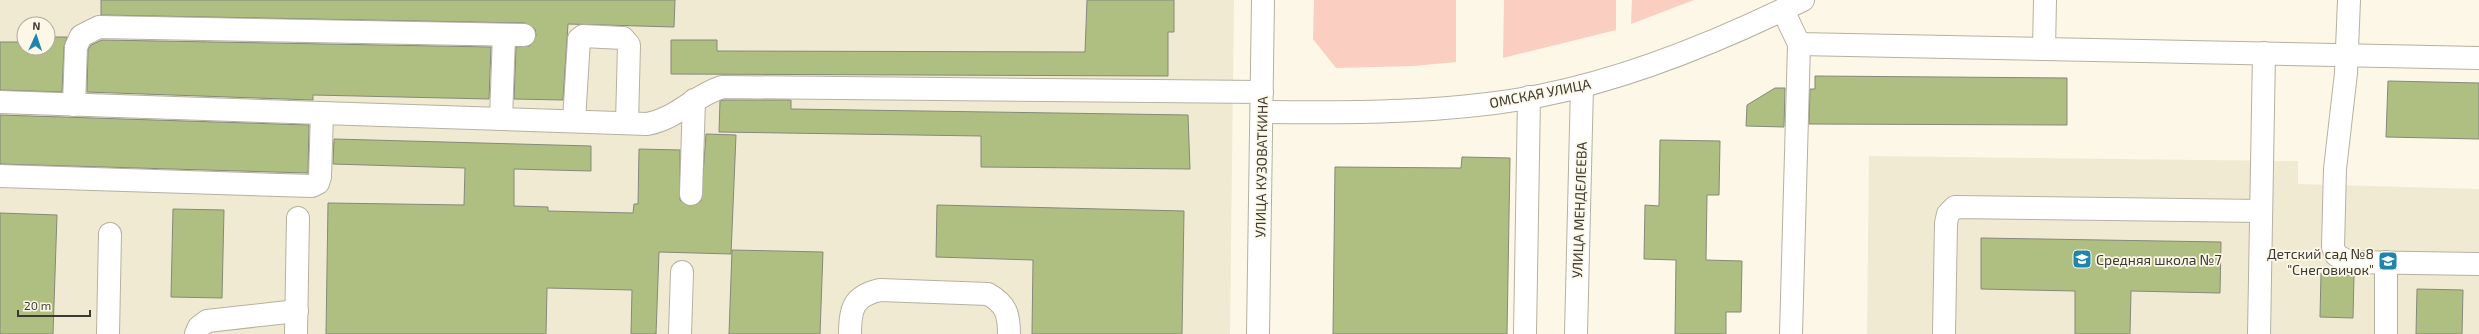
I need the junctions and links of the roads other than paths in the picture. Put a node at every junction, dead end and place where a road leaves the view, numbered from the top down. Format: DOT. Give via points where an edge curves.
graph roads {
  1 [pos="1263,0"];
  2 [pos="1803,0"];
  3 [pos="2045,0"];
  4 [pos="2349,0"];
  5 [pos="1783,10"];
  6 [pos="1799,44"];
  7 [pos="2044,49"];
  8 [pos="2264,53"];
  9 [pos="2347,55"];
  10 [pos="2479,58"];
  11 [pos="1582,86"];
  12 [pos="1529,97"];
  13 [pos="694,100"];
  14 [pos="0,102"];
  15 [pos="1262,102"];
  16 [pos="74,104"];
  17 [pos="322,113"];
  18 [pos="501,119"];
  19 [pos="574,121"];
  20 [pos="627,123"];
  21 [pos="0,176"];
  22 [pos="691,194"];
  23 [pos="2261,211"];
  24 [pos="298,218"];
  25 [pos="110,234"];
  26 [pos="2386,262"];
  27 [pos="2479,264"];
  28 [pos="682,272"];
  29 [pos="297,311"];
  30 [pos="108,334"];
  31 [pos="196,334"];
  32 [pos="296,334"];
  33 [pos="680,334"];
  34 [pos="850,334"];
  35 [pos="1009,334"];
  36 [pos="1258,334"];
  37 [pos="1525,334"];
  38 [pos="1576,334"];
  39 [pos="1791,334"];
  40 [pos="1944,334"];
  41 [pos="2259,334"];
  42 [pos="2386,334"];
  1 -- 15 [label="main road, УЛИЦА КУЗОВАТКИНА"];
  2 -- 5 [label="main road, ОМСКАЯ УЛИЦА"];
  3 -- 7 [label="main road"];
  4 -- 9 [label="main road"];
  5 -- 6 [label="main road"];
  5 -- 11 [label="main road, ОМСКАЯ УЛИЦА" via="1680,54"];
  6 -- 7 [label="main road"];
  6 -- 39 [label="main road"];
  7 -- 8 [label="main road"];
  8 -- 9 [label="main road"];
  8 -- 23 [label="main road"];
  9 -- 10 [label="main road"];
  9 -- 26 [label="main road" via="2334,169 2333,247 2336,255 2349,262"];
  11 -- 12 [label="main road, ОМСКАЯ УЛИЦА"];
  11 -- 38 [label="main road, УЛИЦА МЕНДЕЛЕЕВА"];
  12 -- 15 [label="main road, ОМСКАЯ УЛИЦА" via="1392,112"];
  12 -- 37 [label="main road"];
  13 -- 15 [label="main road, ОМСКАЯ УЛИЦА" via="704,93 722,87"];
  13 -- 20 [label="main road, ОМСКАЯ УЛИЦА" via="664,120 647,124"];
  13 -- 22 [label="main road"];
  14 -- 16 [label="main road, ОМСКАЯ УЛИЦА"];
  15 -- 36 [label="main road, УЛИЦА КУЗОВАТКИНА"];
  16 -- 17 [label="main road, ОМСКАЯ УЛИЦА"];
  16 -- 18 [label="main road" via="76,47 81,36 99,27 514,35"];
  17 -- 18 [label="main road, ОМСКАЯ УЛИЦА"];
  17 -- 21 [label="main road" via="320,177 318,183 312,186"];
  18 -- 19 [label="main road, ОМСКАЯ УЛИЦА"];
  19 -- 20 [label="main road, ОМСКАЯ УЛИЦА"];
  19 -- 20 [label="main road" via="579,39 583,36 623,38 629,45"];
  23 -- 40 [label="main road" via="1955,207 1948,214 1946,223"];
  23 -- 41 [label="main road"];
  24 -- 29 [label="main road"];
  25 -- 30 [label="main road"];
  26 -- 27 [label="main road"];
  26 -- 42 [label="main road"];
  28 -- 33 [label="main road"];
  29 -- 31 [label="main road" via="207,321"];
  29 -- 32 [label="main road"];
  34 -- 35 [label="main road" via="850,314 856,301 867,293 880,290 988,294 999,300 1006,309"];
}
